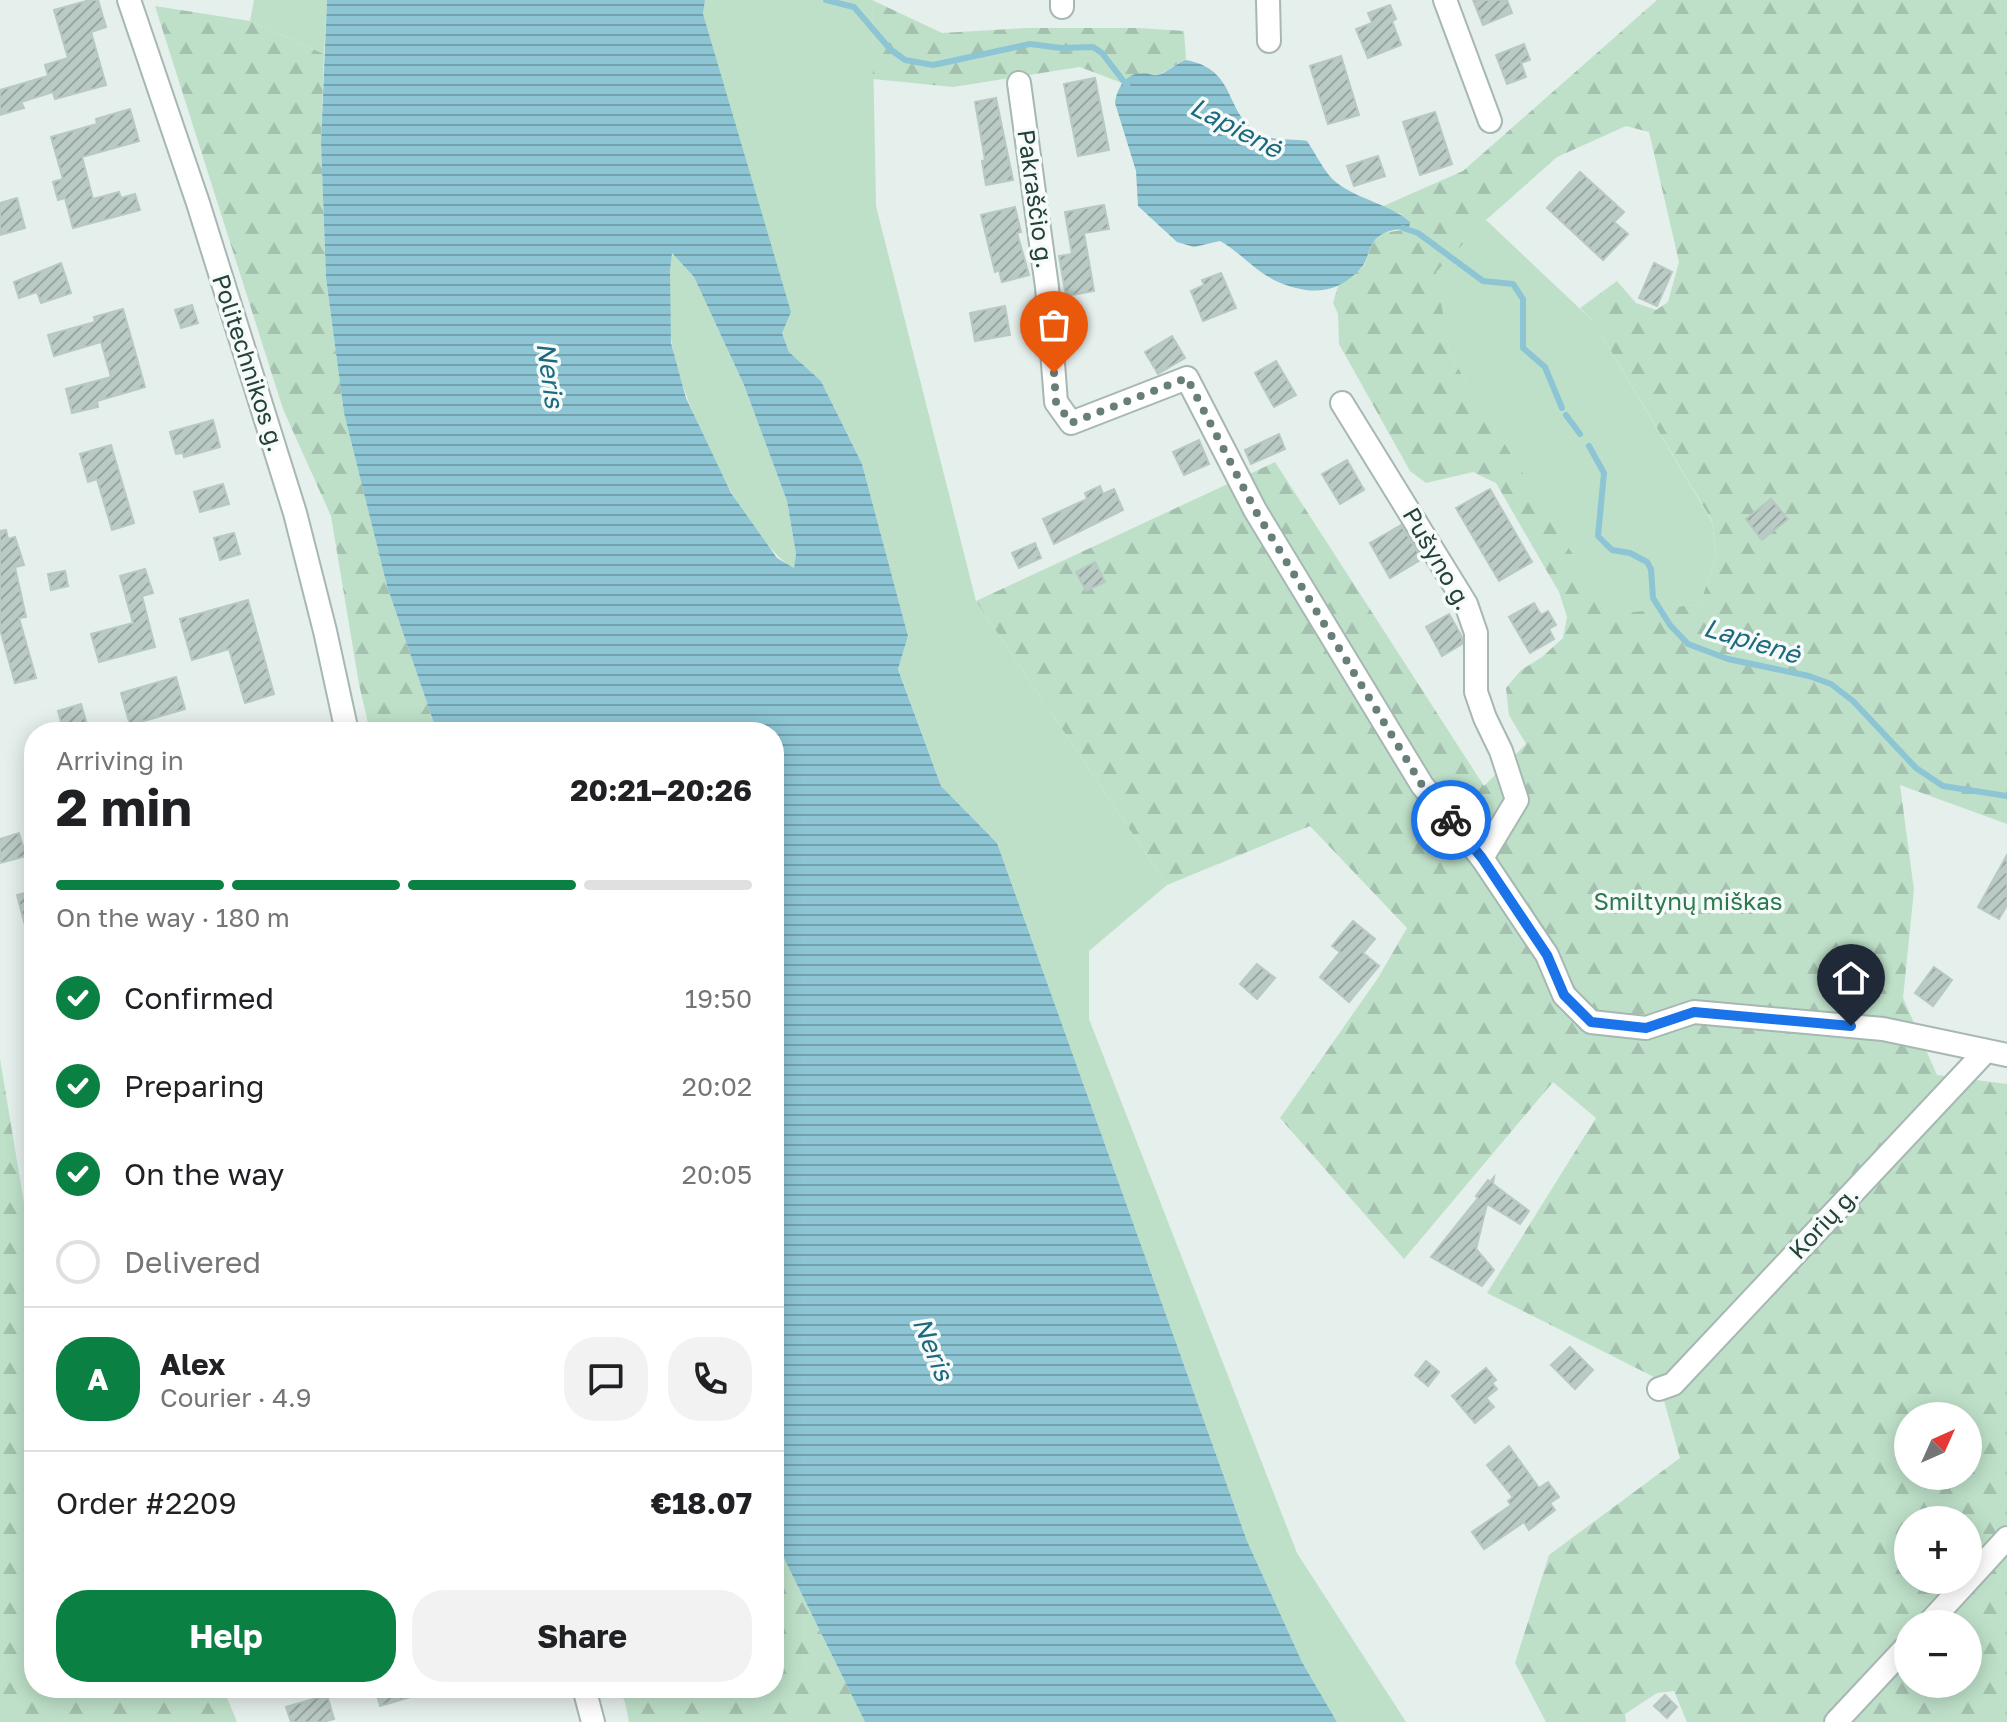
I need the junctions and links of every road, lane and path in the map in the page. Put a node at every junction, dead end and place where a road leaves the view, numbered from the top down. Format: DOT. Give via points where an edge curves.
graph roads {
  1 [pos="129,0"];
  2 [pos="1268,0"];
  3 [pos="1445,0"];
  4 [pos="1269,41"];
  5 [pos="1019,83"];
  6 [pos="1490,121"];
  7 [pos="1342,403"];
  8 [pos="345,722"];
  9 [pos="1482,858"];
  10 [pos="1996,1053"];
  11 [pos="1659,1389"];
  12 [pos="2007,1538"];
  13 [pos="1941,1610"];
  14 [pos="1894,1660"];
  15 [pos="587,1698"];
  16 [pos="593,1722"];
  17 [pos="1836,1722"];
  1 -- 8 [label="street, Politechnikos g." via="295,513"];
  2 -- 4 [label="street"];
  3 -- 6 [label="street"];
  5 -- 9 [label="street, Pakraščio g." via="1047,287 1056,402 1071,423 1187,378 1255,510 1422,785"];
  7 -- 9 [label="street, Pušyno g." via="1466,604 1476,633 1476,692 1517,800"];
  9 -- 10 [label="street" via="1547,955 1564,995 1591,1022 1646,1028 1694,1012 1883,1029"];
  10 -- 11 [label="street, Korių g." via="1673,1384"];
  12 -- 13 [label="street"];
  14 -- 17 [label="street"];
  15 -- 16 [label="street"];
}
